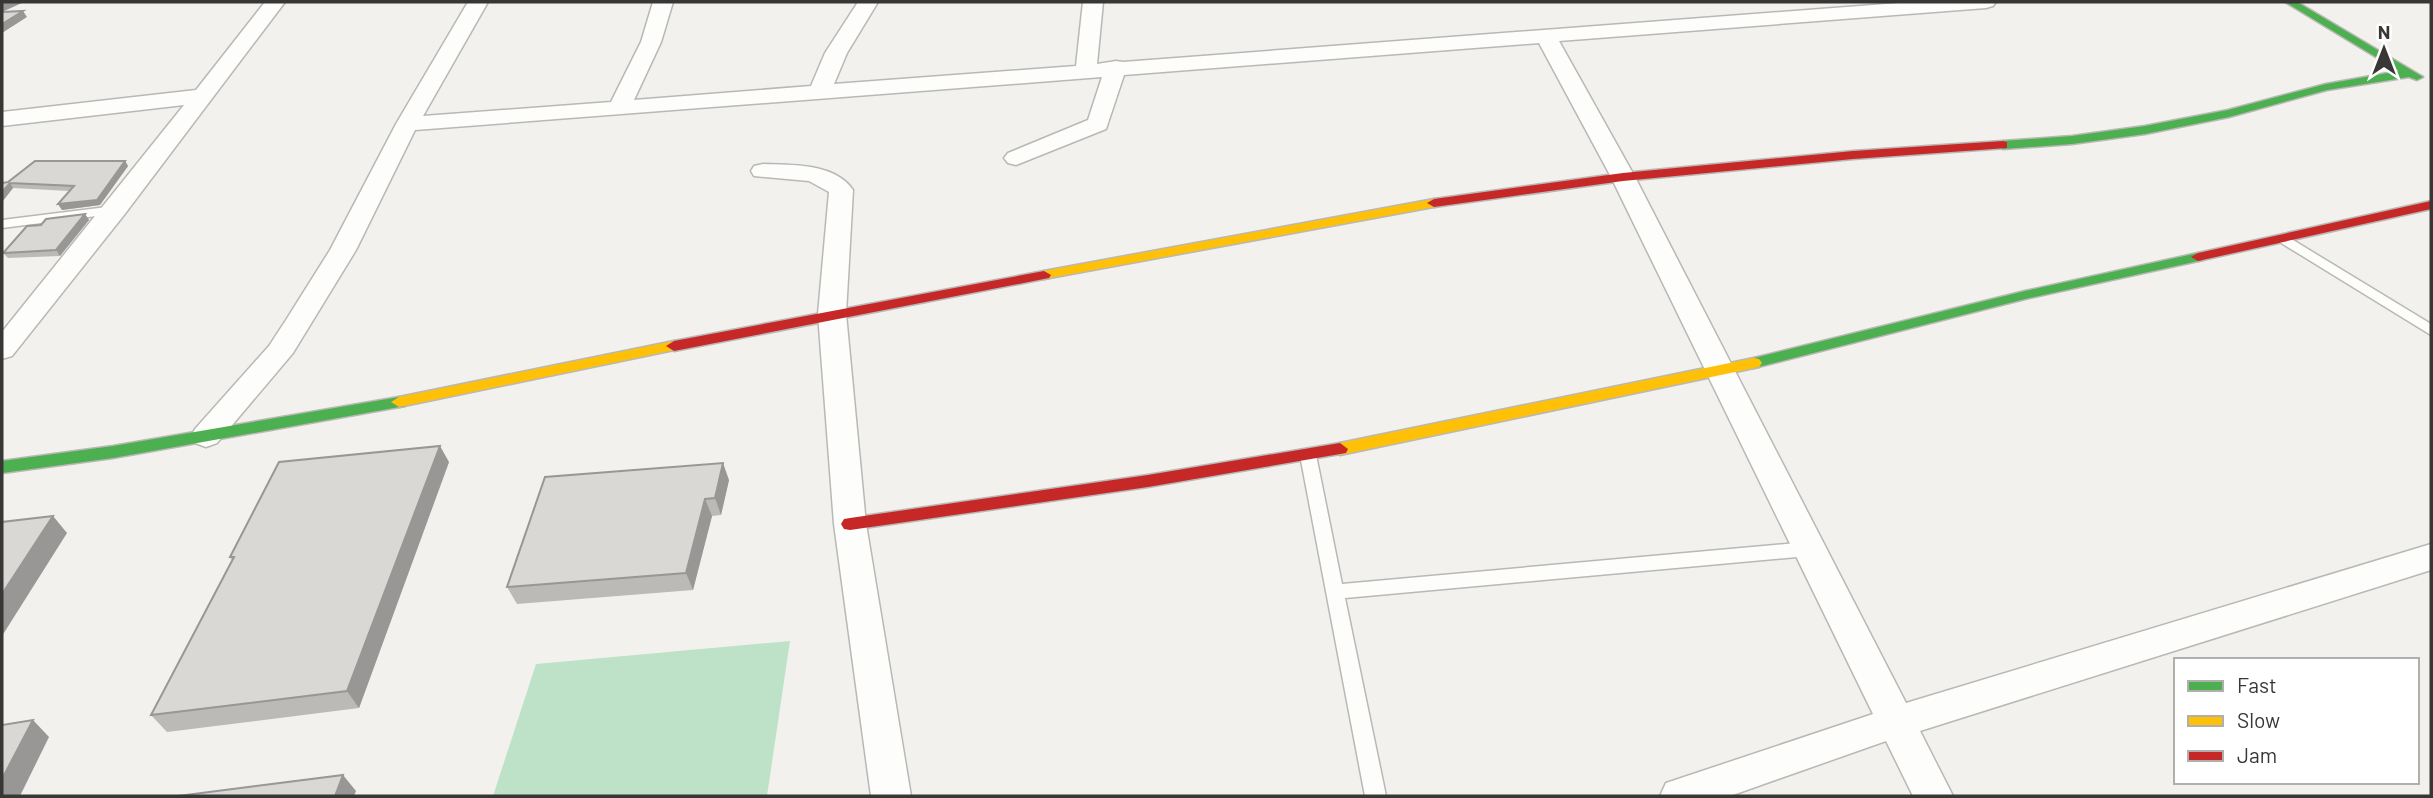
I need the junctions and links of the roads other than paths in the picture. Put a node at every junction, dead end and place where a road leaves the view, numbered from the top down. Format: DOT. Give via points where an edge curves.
graph roads {
  1 [pos="275,2"];
  2 [pos="478,2"];
  3 [pos="663,2"];
  4 [pos="869,2"];
  5 [pos="1093,2"];
  6 [pos="1732,2"];
  7 [pos="1986,2"];
  8 [pos="2290,2"];
  9 [pos="1748,20"];
  10 [pos="1546,37"];
  11 [pos="1116,67"];
  12 [pos="1086,70"];
  13 [pos="2411,73"];
  14 [pos="2431,85"];
  15 [pos="820,91"];
  16 [pos="201,96"];
  17 [pos="620,107"];
  18 [pos="2,119"];
  19 [pos="407,124"];
  20 [pos="1016,158"];
  21 [pos="763,171"];
  22 [pos="1623,177"];
  23 [pos="2431,205"];
  24 [pos="115,210"];
  25 [pos="2,224"];
  26 [pos="2283,238"];
  27 [pos="832,314"];
  28 [pos="2431,330"];
  29 [pos="4,343"];
  30 [pos="1718,372"];
  31 [pos="206,436"];
  32 [pos="1308,455"];
  33 [pos="2,467"];
  34 [pos="850,524"];
  35 [pos="1808,549"];
  36 [pos="2431,557"];
  37 [pos="1335,592"];
  38 [pos="1896,722"];
  39 [pos="891,796"];
  40 [pos="1376,796"];
  41 [pos="1680,796"];
  42 [pos="1933,796"];
  1 -- 16 [label="street"];
  2 -- 19 [label="street"];
  3 -- 17 [label="street" via="651,41"];
  4 -- 15 [label="street" via="836,53"];
  5 -- 12 [label="street"];
  6 -- 9 [label="street"];
  7 -- 9 [label="street"];
  8 -- 13 [label="street"];
  9 -- 10 [label="street"];
  10 -- 11 [label="street"];
  10 -- 22 [label="street"];
  11 -- 12 [label="street"];
  11 -- 20 [label="street" via="1098,124"];
  12 -- 15 [label="street"];
  13 -- 14 [label="street"];
  13 -- 22 [label="street" via="2337,85 2145,130 2072,140"];
  15 -- 17 [label="street"];
  16 -- 18 [label="street"];
  16 -- 24 [label="street"];
  17 -- 19 [label="street"];
  19 -- 31 [label="street" via="343,250 279,353"];
  21 -- 27 [label="street" via="819,176 841,190"];
  22 -- 27 [label="street" via="1427,204"];
  22 -- 30 [label="street"];
  23 -- 26 [label="street"];
  24 -- 25 [label="lane"];
  24 -- 29 [label="street"];
  26 -- 28 [label="lane"];
  26 -- 30 [label="street" via="2025,295"];
  27 -- 31 [label="street" via="367,409"];
  27 -- 34 [label="street"];
  30 -- 32 [label="street"];
  30 -- 35 [label="street"];
  31 -- 33 [label="street"];
  32 -- 34 [label="street"];
  32 -- 37 [label="lane"];
  34 -- 39 [label="street"];
  35 -- 37 [label="lane"];
  35 -- 38 [label="street"];
  36 -- 38 [label="street"];
  37 -- 40 [label="lane"];
  38 -- 41 [label="street"];
  38 -- 42 [label="street"];
}
